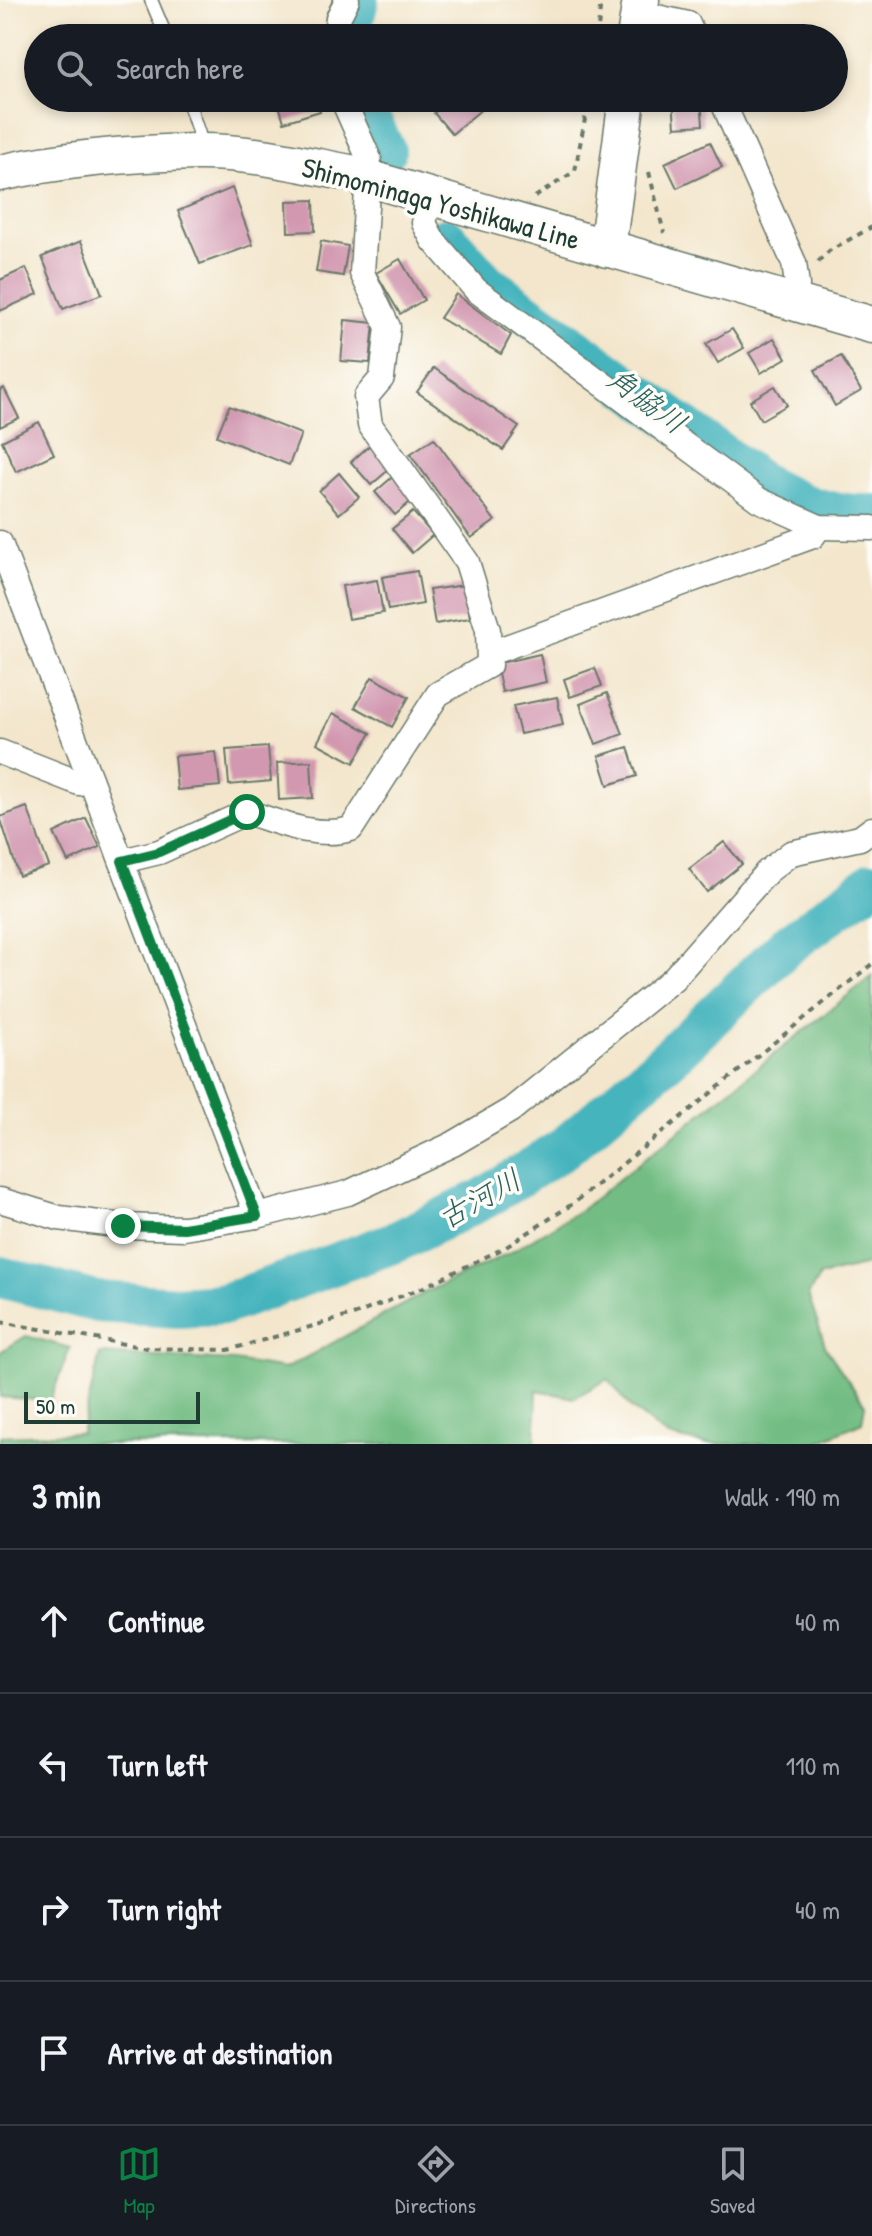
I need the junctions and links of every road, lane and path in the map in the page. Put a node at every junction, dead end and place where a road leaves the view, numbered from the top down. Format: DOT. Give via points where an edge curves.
graph roads {
  1 [pos="151,0"];
  2 [pos="347,0"];
  3 [pos="601,0"];
  4 [pos="638,17"];
  5 [pos="161,24"];
  6 [pos="337,24"];
  7 [pos="598,24"];
  8 [pos="688,24"];
  9 [pos="192,112"];
  10 [pos="349,112"];
  11 [pos="625,112"];
  12 [pos="727,112"];
  13 [pos="199,152"];
  14 [pos="651,159"];
  15 [pos="0,173"];
  16 [pos="368,179"];
  17 [pos="430,197"];
  18 [pos="872,227"];
  19 [pos="667,241"];
  20 [pos="607,249"];
  21 [pos="796,293"];
  22 [pos="872,325"];
  23 [pos="819,527"];
  24 [pos="872,528"];
  25 [pos="0,543"];
  26 [pos="490,653"];
  27 [pos="0,752"];
  28 [pos="90,779"];
  29 [pos="872,829"];
  30 [pos="122,861"];
  31 [pos="872,964"];
  32 [pos="0,1200"];
  33 [pos="257,1216"];
  34 [pos="0,1322"];
  1 -- 5 [label="lane"];
  2 -- 6 [label="street"];
  3 -- 7 [label="path"];
  4 -- 8 [label="street"];
  9 -- 13 [label="lane"];
  10 -- 16 [label="street" via="365,145"];
  11 -- 20 [label="main road"];
  12 -- 21 [label="street" via="794,263"];
  13 -- 15 [label="main road, Shimominaga Yoshikawa Line" via="45,163"];
  13 -- 16 [label="main road, Shimominaga Yoshikawa Line" via="283,160"];
  14 -- 19 [label="path" via="649,174"];
  16 -- 17 [label="main road, Shimominaga Yoshikawa Line"];
  16 -- 26 [label="street" via="362,273 388,327 382,378 366,397 370,425 467,562"];
  17 -- 20 [label="main road, Shimominaga Yoshikawa Line"];
  17 -- 23 [label="street" via="424,223 476,290 759,500"];
  18 -- 21 [label="path" via="829,251"];
  20 -- 21 [label="main road, Shimominaga Yoshikawa Line"];
  21 -- 22 [label="main road, Shimominaga Yoshikawa Line"];
  23 -- 24 [label="street"];
  23 -- 26 [label="street" via="813,536"];
  25 -- 28 [label="street"];
  26 -- 30 [label="street" via="489,665 438,694 351,829 334,834 298,829 247,812 159,852"];
  27 -- 28 [label="street" via="79,783"];
  28 -- 30 [label="street"];
  29 -- 33 [label="street" via="860,838 791,853 767,872 673,979 511,1110 348,1193"];
  30 -- 33 [label="street"];
  31 -- 34 [label="path" via="574,1203 506,1247 410,1292 356,1314 228,1350 147,1348"];
  32 -- 33 [label="street" via="59,1218 123,1226 184,1228"];
}
